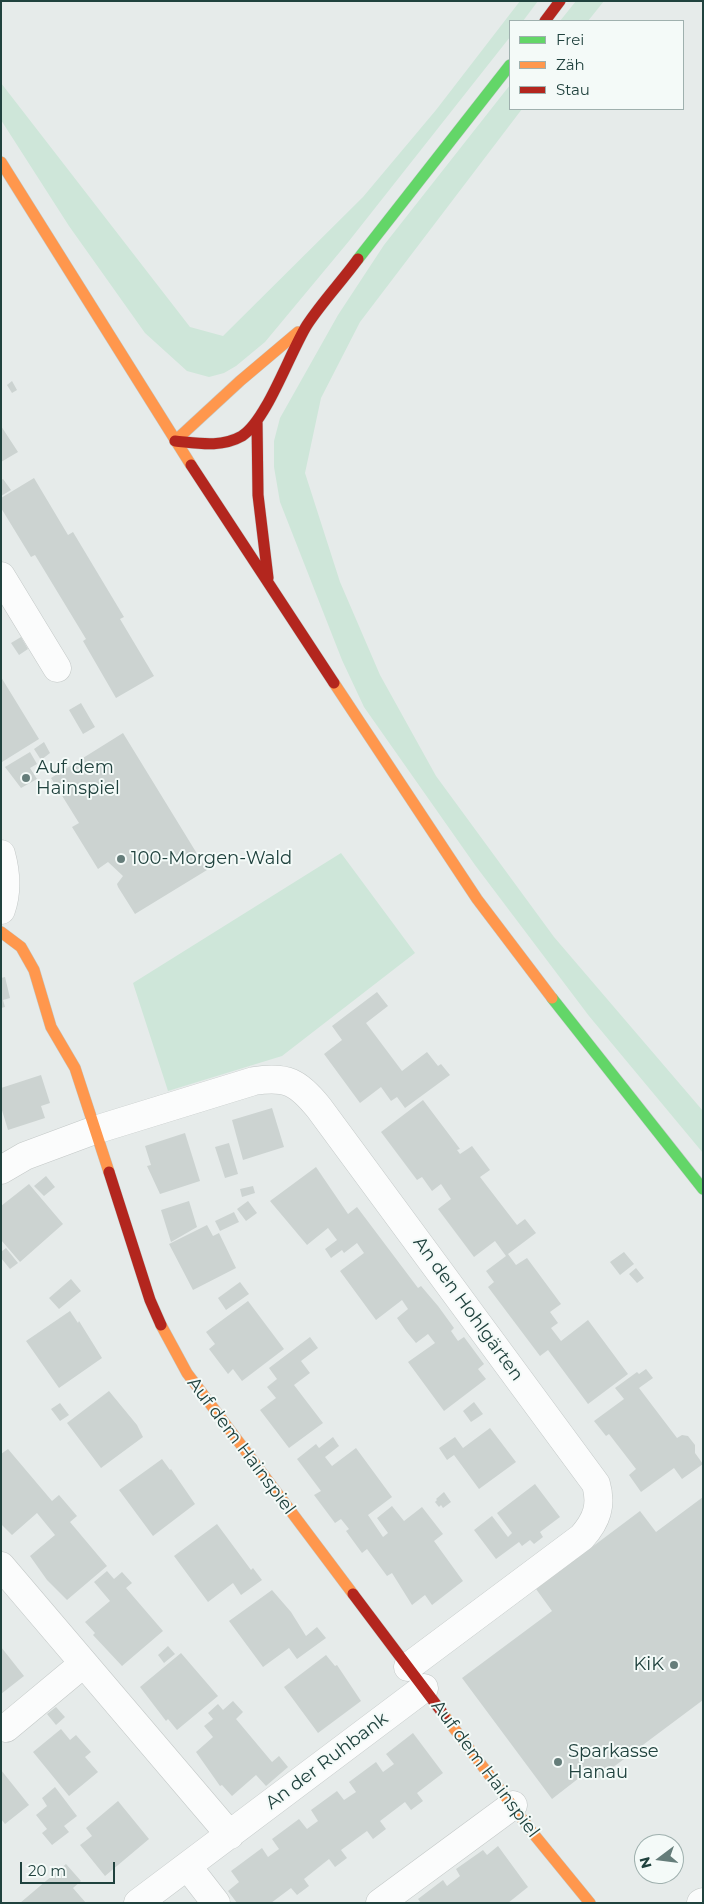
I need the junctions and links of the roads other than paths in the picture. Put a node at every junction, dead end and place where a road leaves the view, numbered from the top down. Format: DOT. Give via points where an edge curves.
graph roads {
  1 [pos="560,1"];
  2 [pos="546,20"];
  3 [pos="509,66"];
  4 [pos="1,162"];
  5 [pos="307,325"];
  6 [pos="257,420"];
  7 [pos="175,441"];
  8 [pos="1,576"];
  9 [pos="269,585"];
  10 [pos="57,668"];
  11 [pos="1,854"];
  12 [pos="1,910"];
  13 [pos="1,932"];
  14 [pos="95,1130"];
  15 [pos="1,1170"];
  16 [pos="703,1189"];
  17 [pos="1,1566"];
  18 [pos="83,1664"];
  19 [pos="416,1677"];
  20 [pos="6,1728"];
  21 [pos="513,1805"];
  22 [pos="230,1835"];
  23 [pos="188,1867"];
  24 [pos="138,1903"];
  25 [pos="216,1903"];
  26 [pos="380,1903"];
  27 [pos="590,1903"];
  1 -- 2 [label="street"];
  3 -- 5 [label="street"];
  4 -- 7 [label="street"];
  5 -- 6 [label="street"];
  5 -- 7 [label="street"];
  6 -- 7 [label="street" via="243,435 227,442"];
  6 -- 9 [label="street" via="259,504"];
  7 -- 9 [label="street"];
  8 -- 10 [label="street"];
  9 -- 16 [label="street" via="477,899"];
  11 -- 12 [label="street" via="5,878"];
  13 -- 14 [label="street, Auf dem Hainspiel" via="20,945 29,960 56,1037 82,1084"];
  14 -- 15 [label="street" via="25,1156"];
  14 -- 19 [label="street, Auf dem Hainspiel" via="150,1300 170,1345 203,1397"];
  14 -- 19 [label="street, An den Hohlgärten" via="254,1080 281,1078 305,1091 596,1484 600,1496 599,1510 592,1526 582,1537"];
  17 -- 18 [label="street"];
  18 -- 20 [label="street"];
  18 -- 22 [label="street"];
  19 -- 21 [label="street, Auf dem Hainspiel"];
  19 -- 22 [label="street, An der Ruhbank"];
  21 -- 26 [label="street"];
  21 -- 27 [label="street, Auf dem Hainspiel"];
  22 -- 23 [label="street, An der Ruhbank"];
  23 -- 24 [label="street, An der Ruhbank"];
  23 -- 25 [label="street"];
}
